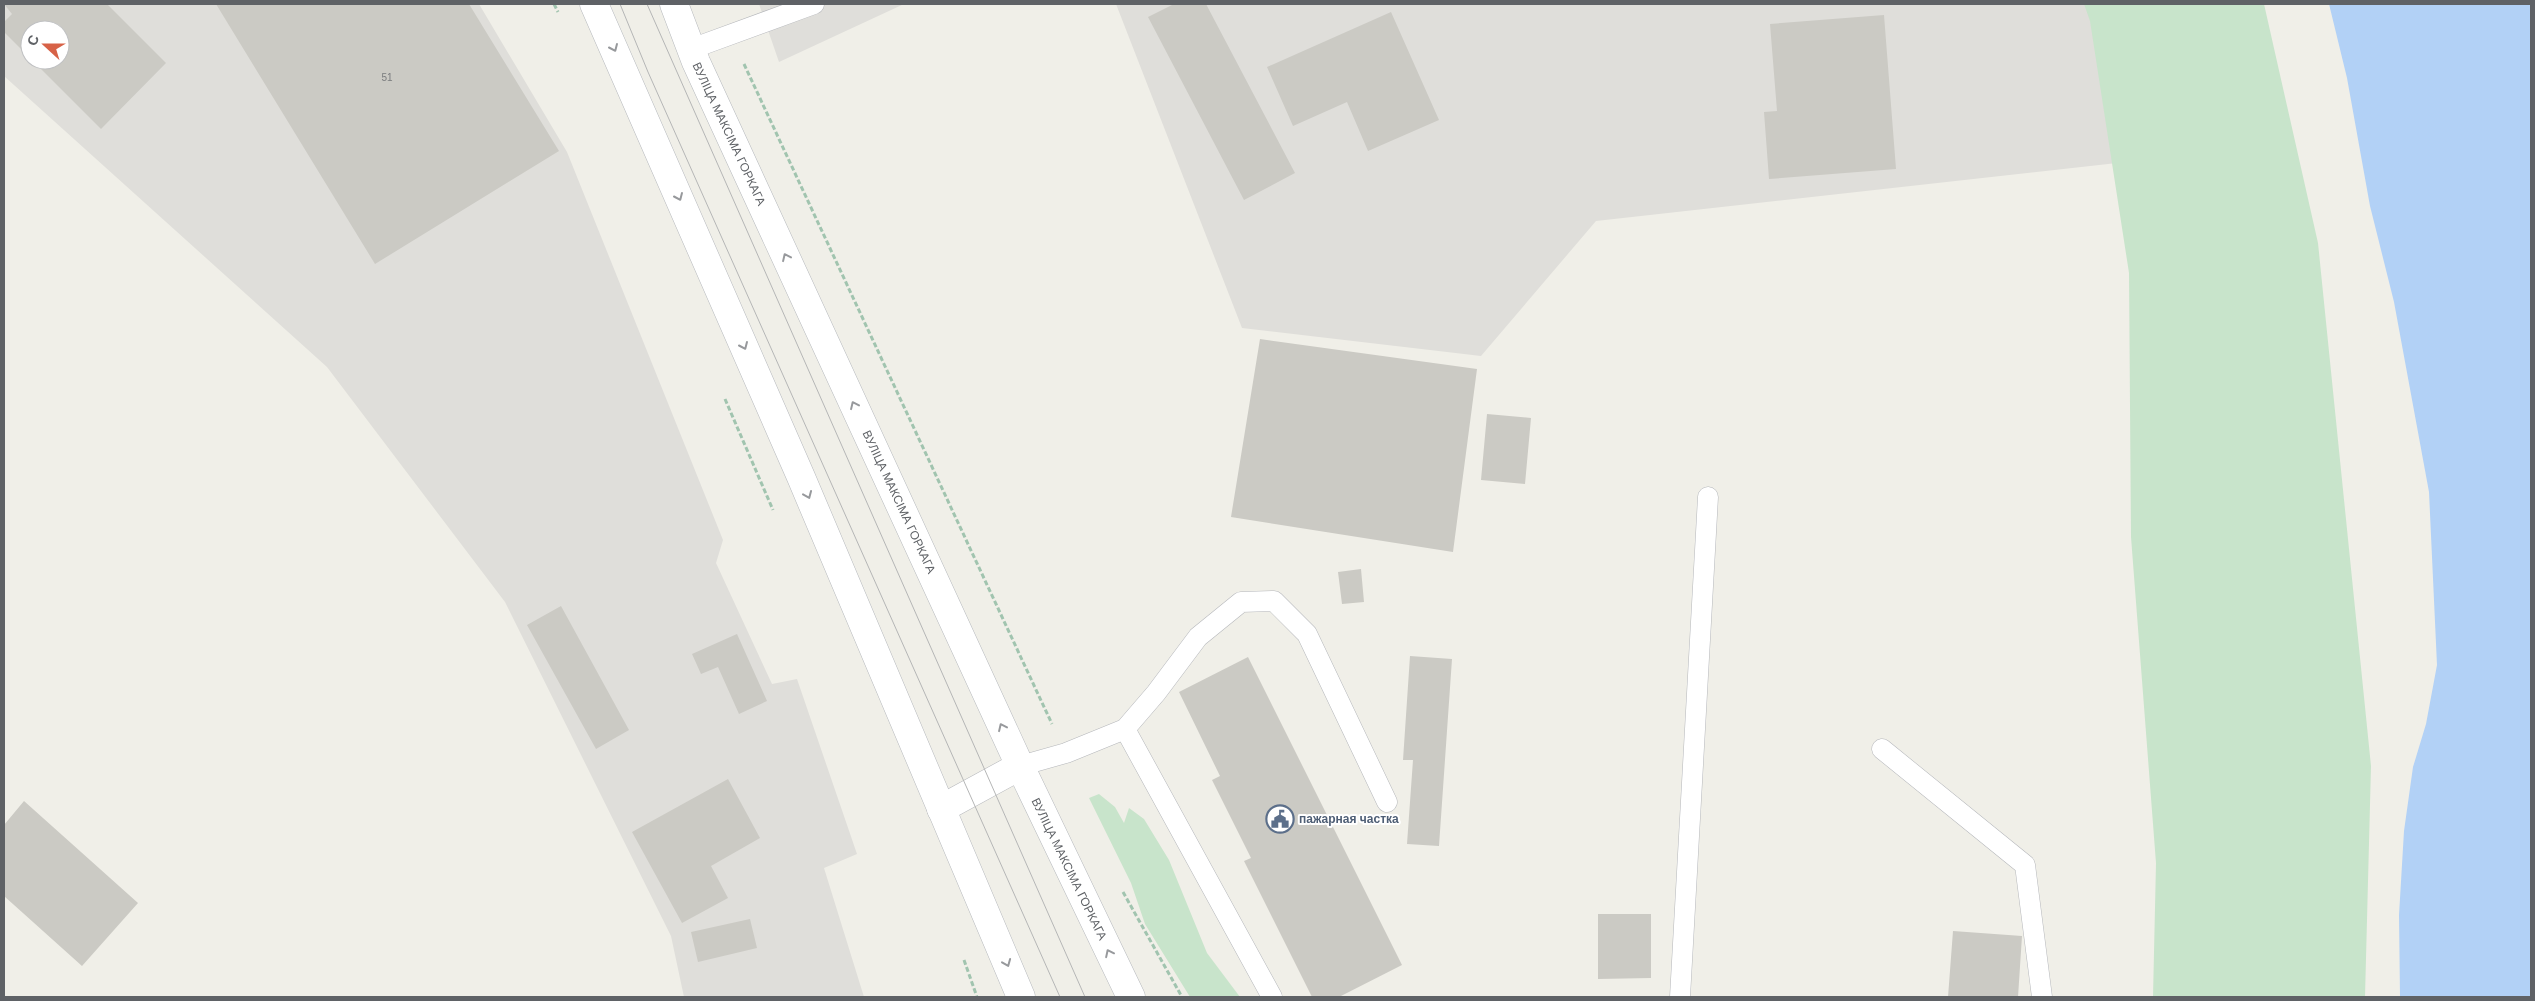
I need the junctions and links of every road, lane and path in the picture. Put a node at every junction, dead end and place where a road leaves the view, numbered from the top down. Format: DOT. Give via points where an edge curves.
graph roads {
  1 [pos="554,4"];
  2 [pos="594,4"];
  3 [pos="674,4"];
  4 [pos="814,4"];
  5 [pos="561,21"];
  6 [pos="729,35"];
  7 [pos="691,50"];
  8 [pos="725,398"];
  9 [pos="1708,497"];
  10 [pos="776,516"];
  11 [pos="1125,729"];
  12 [pos="1882,749"];
  13 [pos="1066,753"];
  14 [pos="1020,766"];
  15 [pos="1388,802"];
  16 [pos="941,809"];
  17 [pos="1120,887"];
  18 [pos="960,951"];
  19 [pos="977,997"];
  20 [pos="1022,997"];
  21 [pos="1131,997"];
  22 [pos="1182,997"];
  23 [pos="1272,997"];
  24 [pos="1680,997"];
  25 [pos="2042,997"];
  1 -- 5 [label="path"];
  2 -- 16 [label="main road, one-way" via="797,468"];
  3 -- 7 [label="main road, ВУЛІЦА МАКСІМА ГОРКАГА"];
  4 -- 6 [label="lane"];
  6 -- 7 [label="lane"];
  6 -- 13 [label="path"];
  14 -- 7 [label="main road, ВУЛІЦА МАКСІМА ГОРКАГА, one-way"];
  8 -- 10 [label="path"];
  9 -- 24 [label="lane"];
  11 -- 13 [label="lane"];
  11 -- 15 [label="lane" via="1198,637 1241,602 1274,601 1307,634"];
  11 -- 23 [label="lane"];
  12 -- 25 [label="lane" via="2025,864"];
  13 -- 14 [label="lane"];
  14 -- 16 [label="main road"];
  21 -- 14 [label="main road, ВУЛІЦА МАКСІМА ГОРКАГА, one-way"];
  16 -- 20 [label="main road, one-way"];
  17 -- 22 [label="path"];
  18 -- 19 [label="path"];
}
